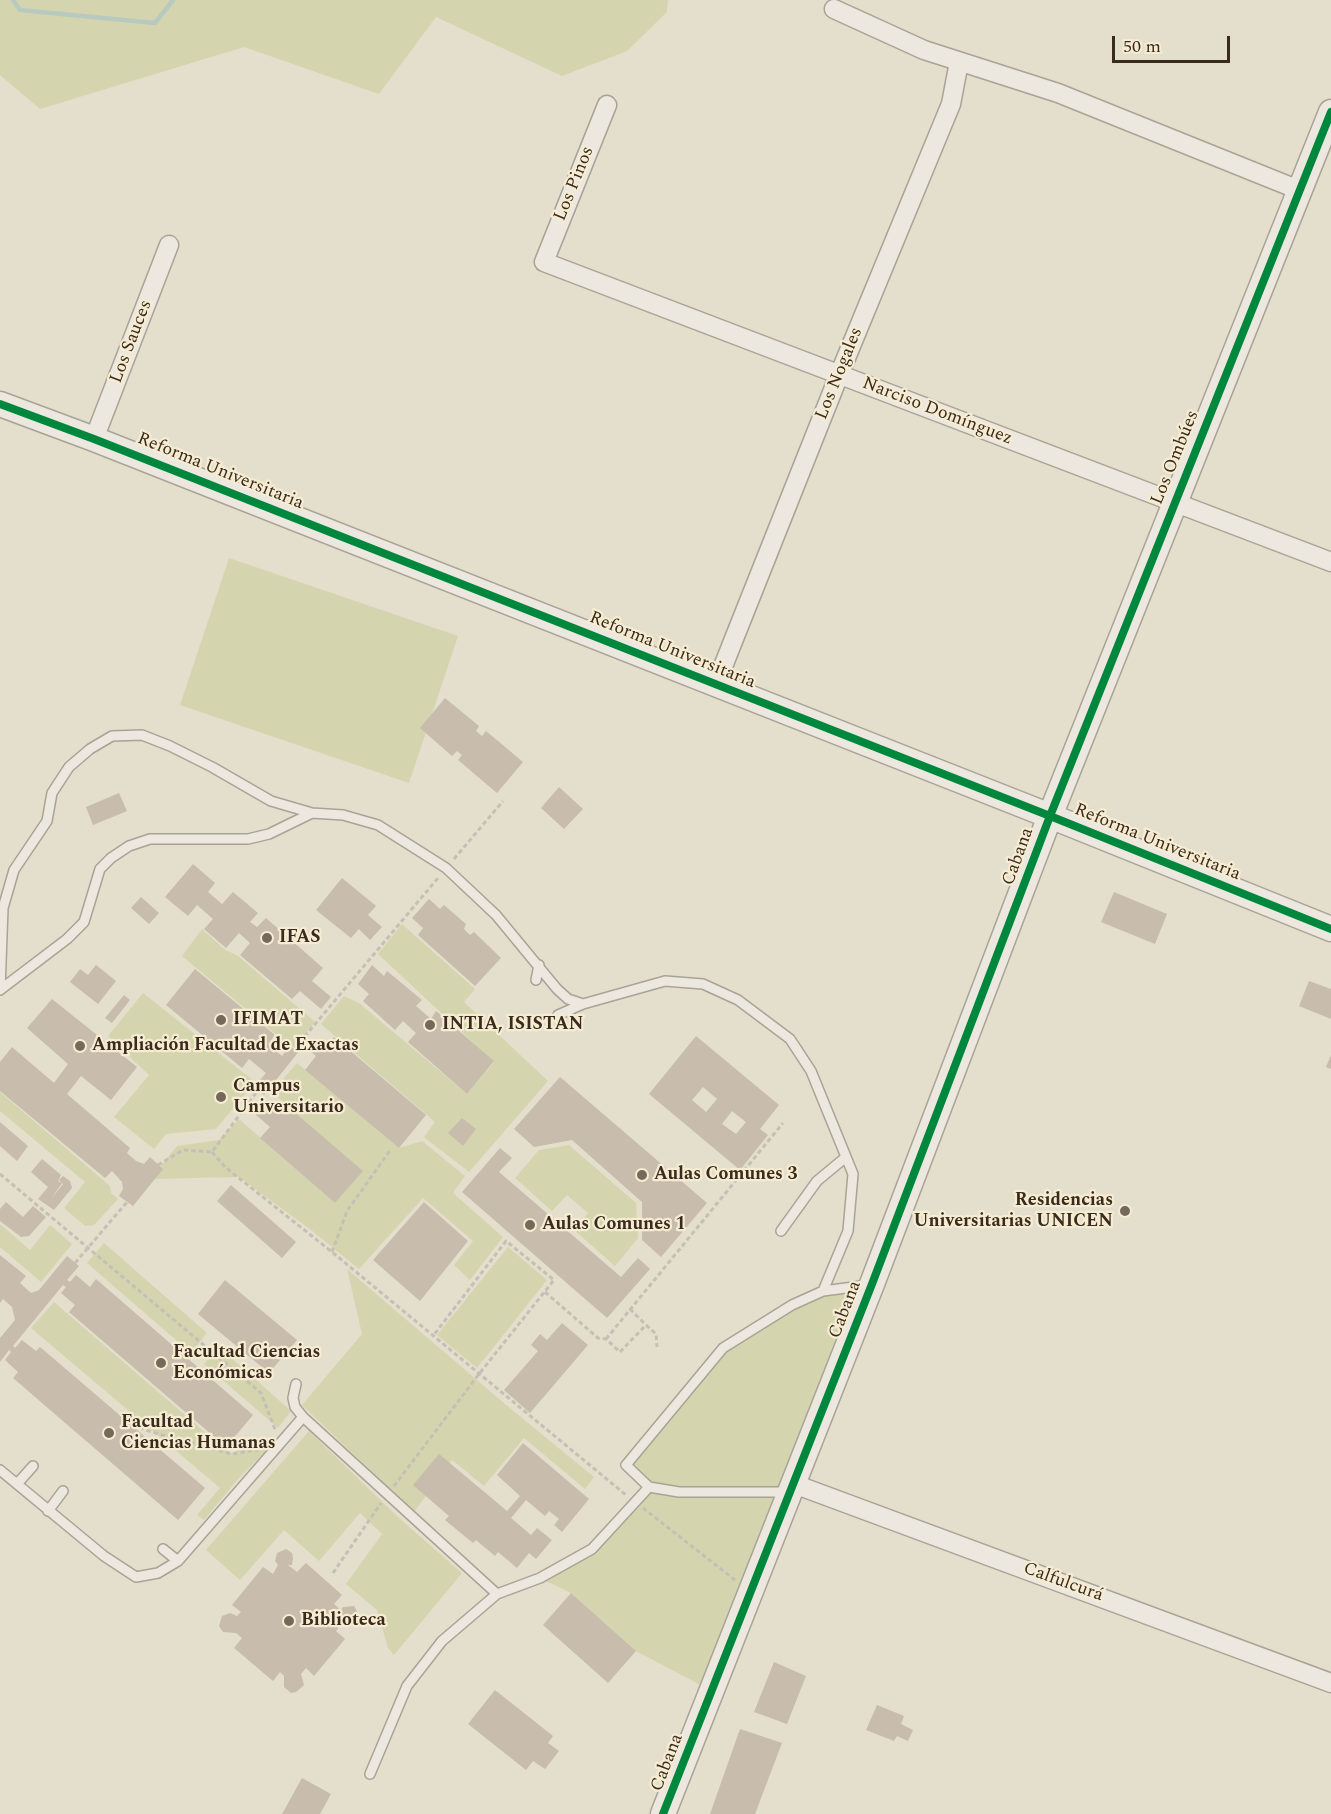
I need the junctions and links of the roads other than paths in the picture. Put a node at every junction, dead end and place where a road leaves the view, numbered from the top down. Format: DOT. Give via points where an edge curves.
graph roads {
  1 [pos="834,9"];
  2 [pos="959,62"];
  3 [pos="607,105"];
  4 [pos="1331,112"];
  5 [pos="1299,190"];
  6 [pos="169,245"];
  7 [pos="544,262"];
  8 [pos="839,375"];
  9 [pos="0,404"];
  10 [pos="94,439"];
  11 [pos="1174,503"];
  12 [pos="1331,562"];
  13 [pos="716,684"];
  14 [pos="312,813"];
  15 [pos="1050,816"];
  16 [pos="1331,929"];
  17 [pos="539,965"];
  18 [pos="536,980"];
  19 [pos="0,990"];
  20 [pos="583,1004"];
  21 [pos="558,1015"];
  22 [pos="846,1157"];
  23 [pos="781,1231"];
  24 [pos="872,1284"];
  25 [pos="823,1291"];
  26 [pos="296,1384"];
  27 [pos="303,1417"];
  28 [pos="626,1449"];
  29 [pos="634,1456"];
  30 [pos="33,1466"];
  31 [pos="0,1470"];
  32 [pos="17,1484"];
  33 [pos="649,1487"];
  34 [pos="793,1488"];
  35 [pos="63,1491"];
  36 [pos="48,1511"];
  37 [pos="163,1549"];
  38 [pos="178,1560"];
  39 [pos="497,1594"];
  40 [pos="1331,1683"];
  41 [pos="370,1774"];
  42 [pos="663,1814"];
  1 -- 2 [label="street"];
  2 -- 5 [label="street" via="1058,93"];
  2 -- 8 [label="street, Los Nogales" via="951,104"];
  3 -- 7 [label="street, Los Pinos"];
  4 -- 5 [label="street, Los Ombúes"];
  5 -- 11 [label="street, Los Ombúes"];
  6 -- 10 [label="street, Los Sauces"];
  7 -- 8 [label="street, Narciso Domínguez"];
  8 -- 11 [label="street, Narciso Domínguez"];
  8 -- 13 [label="street, Los Nogales"];
  9 -- 10 [label="street, Reforma Universitaria"];
  10 -- 13 [label="street, Reforma Universitaria"];
  11 -- 12 [label="street, Narciso Domínguez"];
  11 -- 15 [label="street, Los Ombúes"];
  13 -- 15 [label="street, Reforma Universitaria"];
  14 -- 17 [label="lane" via="343,815 378,825 446,868 496,915"];
  14 -- 19 [label="lane" via="269,834 249,839 150,839 129,846 100,869 84,922"];
  14 -- 19 [label="lane" via="271,801 171,746 142,735 112,736 69,767 52,793 47,821 14,870 3,908"];
  15 -- 16 [label="street, Reforma Universitaria"];
  15 -- 24 [label="street, Cabana"];
  17 -- 18 [label="lane"];
  17 -- 20 [label="lane" via="568,999"];
  20 -- 21 [label="lane"];
  20 -- 22 [label="lane" via="665,981 703,984 738,1000 790,1039 811,1071"];
  22 -- 23 [label="lane" via="817,1181"];
  22 -- 25 [label="lane" via="853,1174 848,1231"];
  24 -- 25 [label="lane"];
  24 -- 34 [label="street, Cabana"];
  25 -- 29 [label="lane" via="792,1305 723,1348 693,1378"];
  26 -- 27 [label="lane" via="293,1398"];
  27 -- 38 [label="lane"];
  27 -- 39 [label="lane"];
  28 -- 29 [label="lane"];
  29 -- 33 [label="lane" via="626,1465"];
  30 -- 32 [label="lane"];
  31 -- 32 [label="lane"];
  32 -- 36 [label="lane"];
  33 -- 34 [label="lane" via="679,1492"];
  33 -- 39 [label="lane" via="592,1549 540,1578"];
  34 -- 40 [label="street, Calfulcurá"];
  34 -- 42 [label="street, Cabana"];
  35 -- 36 [label="lane"];
  36 -- 38 [label="lane" via="136,1577 158,1574"];
  37 -- 38 [label="lane"];
  39 -- 41 [label="lane" via="442,1641 407,1686"];
}
